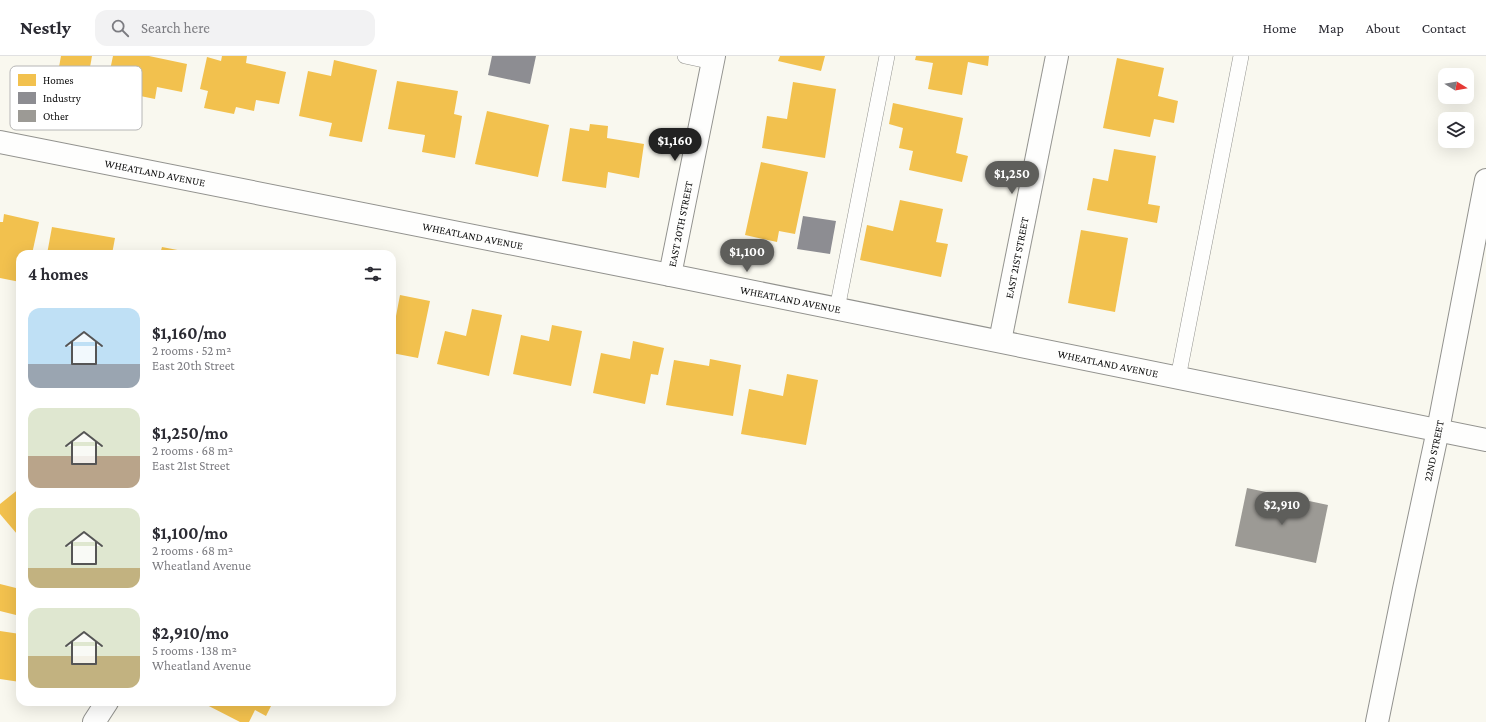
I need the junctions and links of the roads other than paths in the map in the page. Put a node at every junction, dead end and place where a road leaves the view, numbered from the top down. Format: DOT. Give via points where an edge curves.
graph roads {
  1 [pos="685,56"];
  2 [pos="887,56"];
  3 [pos="1058,56"];
  4 [pos="1241,56"];
  5 [pos="714,59"];
  6 [pos="0,142"];
  7 [pos="1486,180"];
  8 [pos="670,275"];
  9 [pos="837,308"];
  10 [pos="1000,342"];
  11 [pos="1178,378"];
  12 [pos="1438,430"];
  13 [pos="1486,440"];
  14 [pos="104,706"];
  15 [pos="94,722"];
  16 [pos="1378,722"];
  1 -- 5 [label="lane"];
  2 -- 9 [label="lane"];
  3 -- 10 [label="street, EAST 21ST STREET"];
  4 -- 11 [label="lane"];
  5 -- 8 [label="street, EAST 20TH STREET"];
  6 -- 8 [label="street, WHEATLAND AVENUE"];
  7 -- 12 [label="street, 22ND STREET"];
  8 -- 9 [label="street, WHEATLAND AVENUE"];
  9 -- 10 [label="street, WHEATLAND AVENUE"];
  10 -- 11 [label="street, WHEATLAND AVENUE"];
  11 -- 12 [label="street, WHEATLAND AVENUE"];
  12 -- 13 [label="street, WHEATLAND AVENUE"];
  12 -- 16 [label="street, 22ND STREET"];
  14 -- 15 [label="street"];
}
